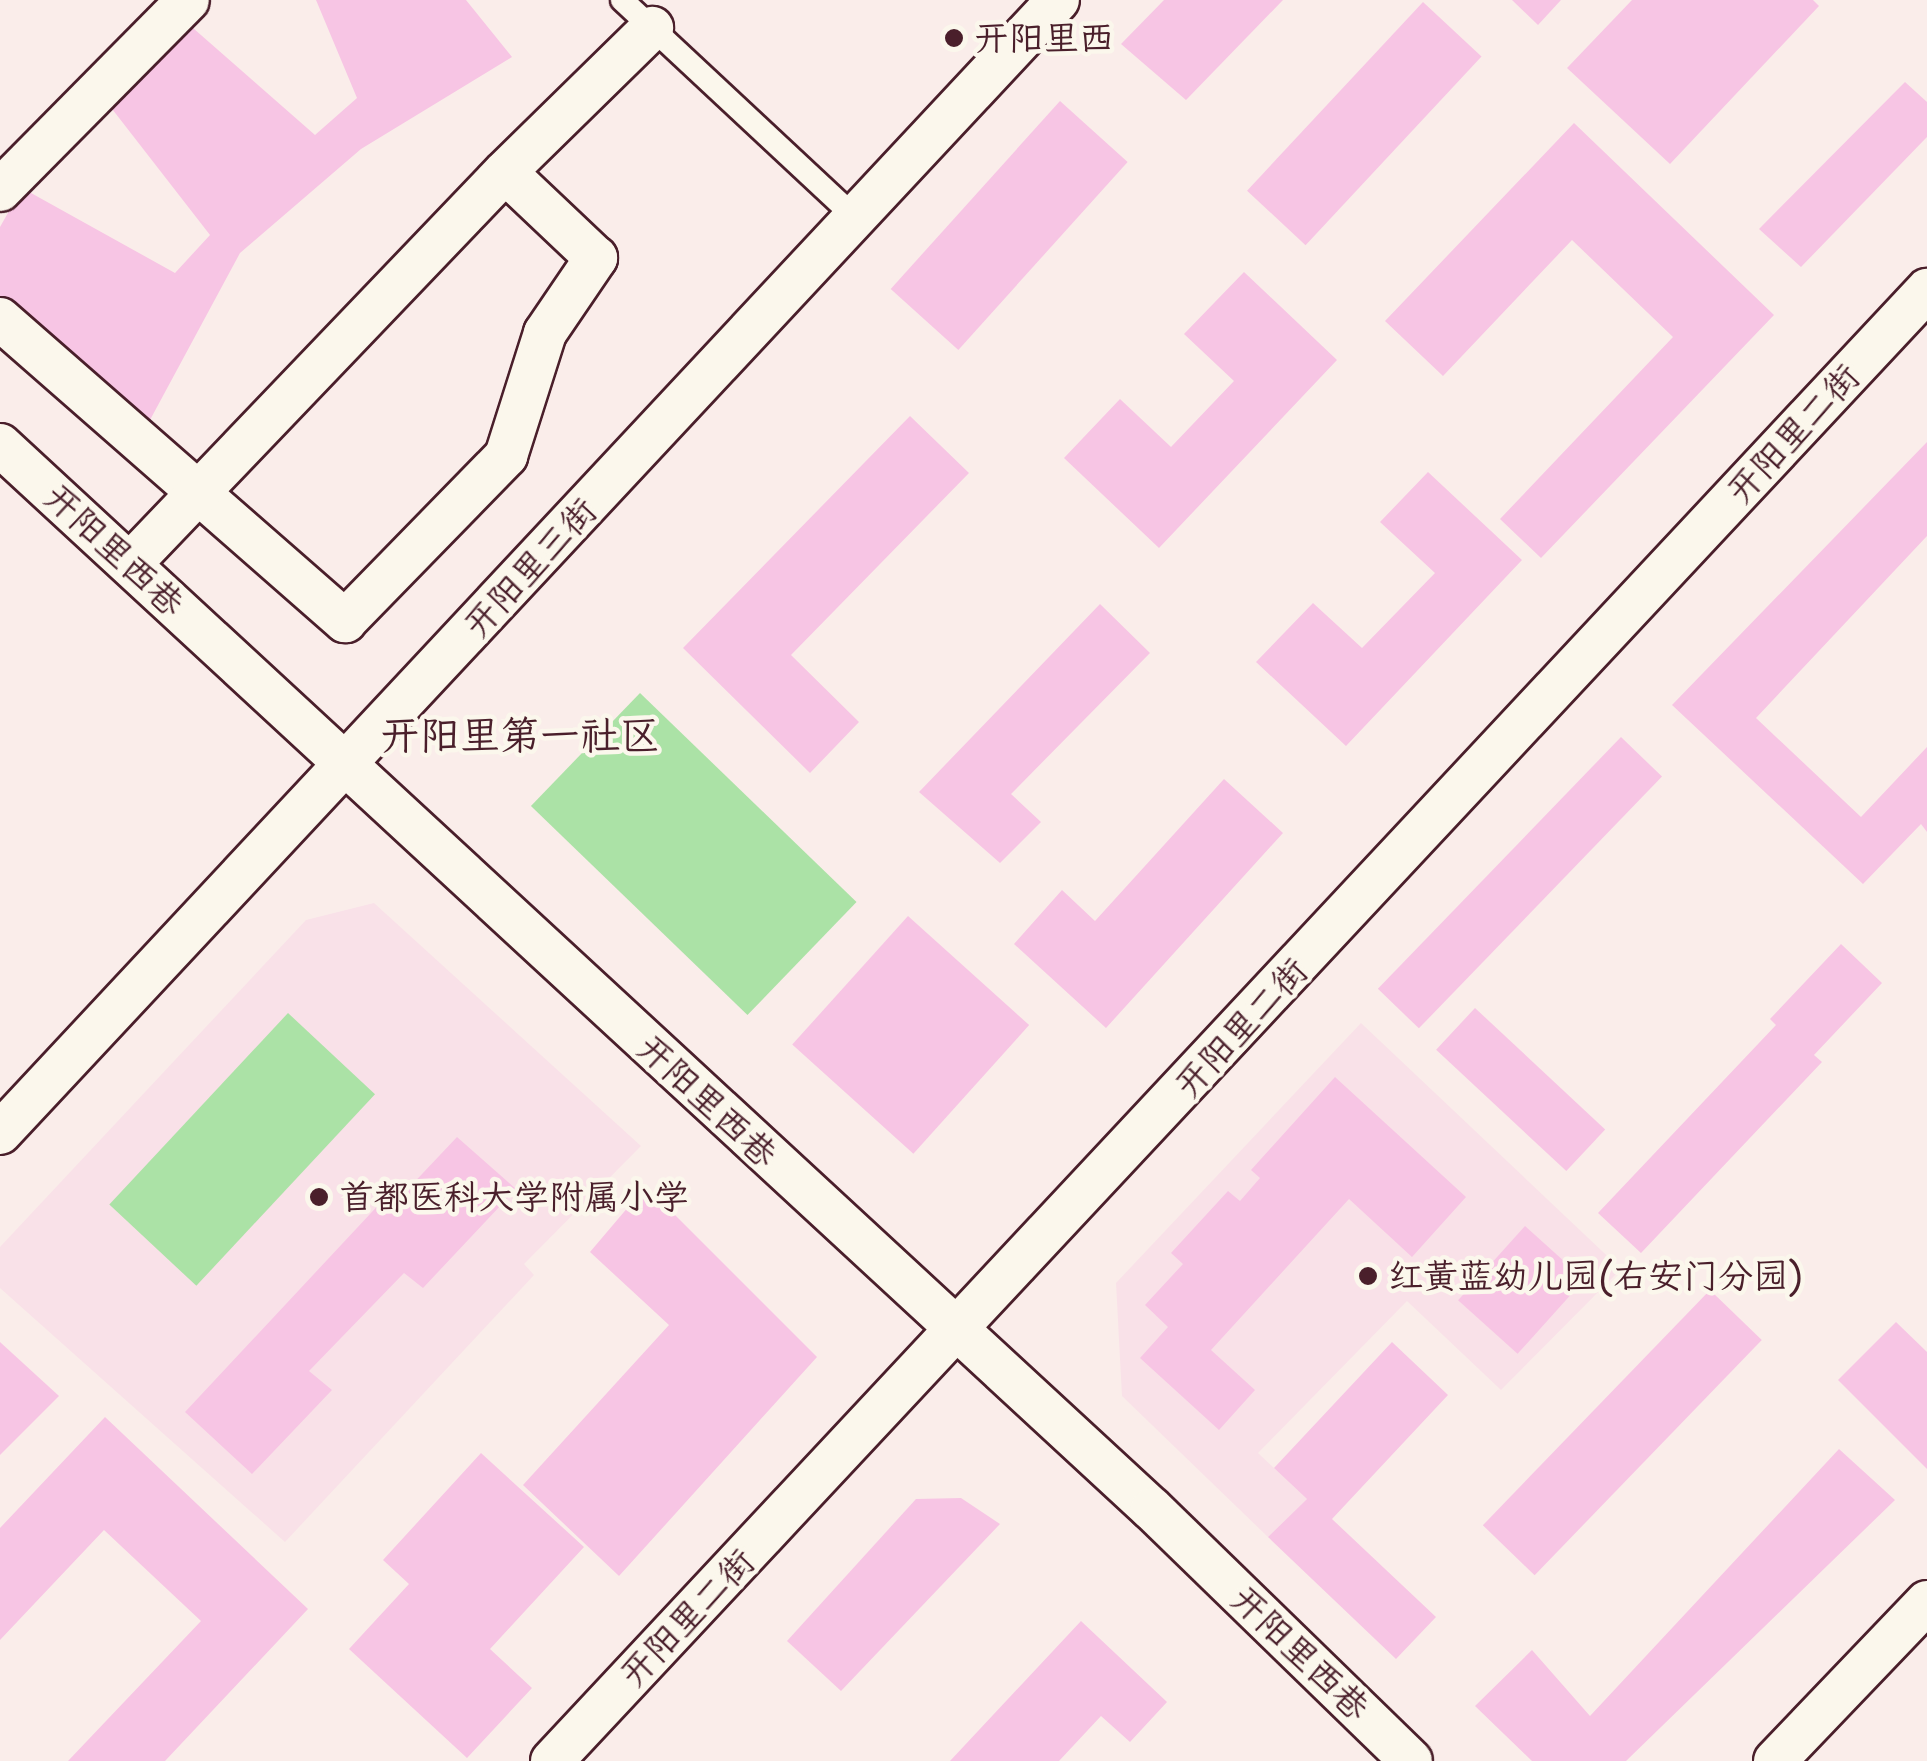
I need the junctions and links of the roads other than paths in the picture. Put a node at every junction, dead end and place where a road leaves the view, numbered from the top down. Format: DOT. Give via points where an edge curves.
graph roads {
  1 [pos="188,0"];
  2 [pos="1058,0"];
  3 [pos="637,14"];
  4 [pos="505,172"];
  5 [pos="0,190"];
  6 [pos="857,219"];
  7 [pos="1927,290"];
  8 [pos="0,319"];
  9 [pos="0,444"];
  10 [pos="193,494"];
  11 [pos="130,564"];
  12 [pos="344,764"];
  13 [pos="0,1132"];
  14 [pos="960,1331"];
  15 [pos="1927,1602"];
  16 [pos="552,1761"];
  17 [pos="1411,1761"];
  18 [pos="1775,1761"];
  1 -- 5 [label="street"];
  2 -- 6 [label="street, 开阳里三街"];
  3 -- 4 [label="street"];
  3 -- 6 [label="lane"];
  4 -- 10 [label="street"];
  4 -- 10 [label="street" via="596,258 545,332 506,456 345,621"];
  6 -- 12 [label="street, 开阳里三街"];
  7 -- 14 [label="street, 开阳里二街"];
  8 -- 10 [label="street"];
  9 -- 11 [label="street, 开阳里西巷"];
  10 -- 11 [label="street"];
  11 -- 12 [label="street, 开阳里西巷"];
  12 -- 13 [label="street, 开阳里三街"];
  12 -- 14 [label="street, 开阳里西巷"];
  14 -- 16 [label="street, 开阳里二街"];
  14 -- 17 [label="street, 开阳里西巷"];
  15 -- 18 [label="street"];
}
